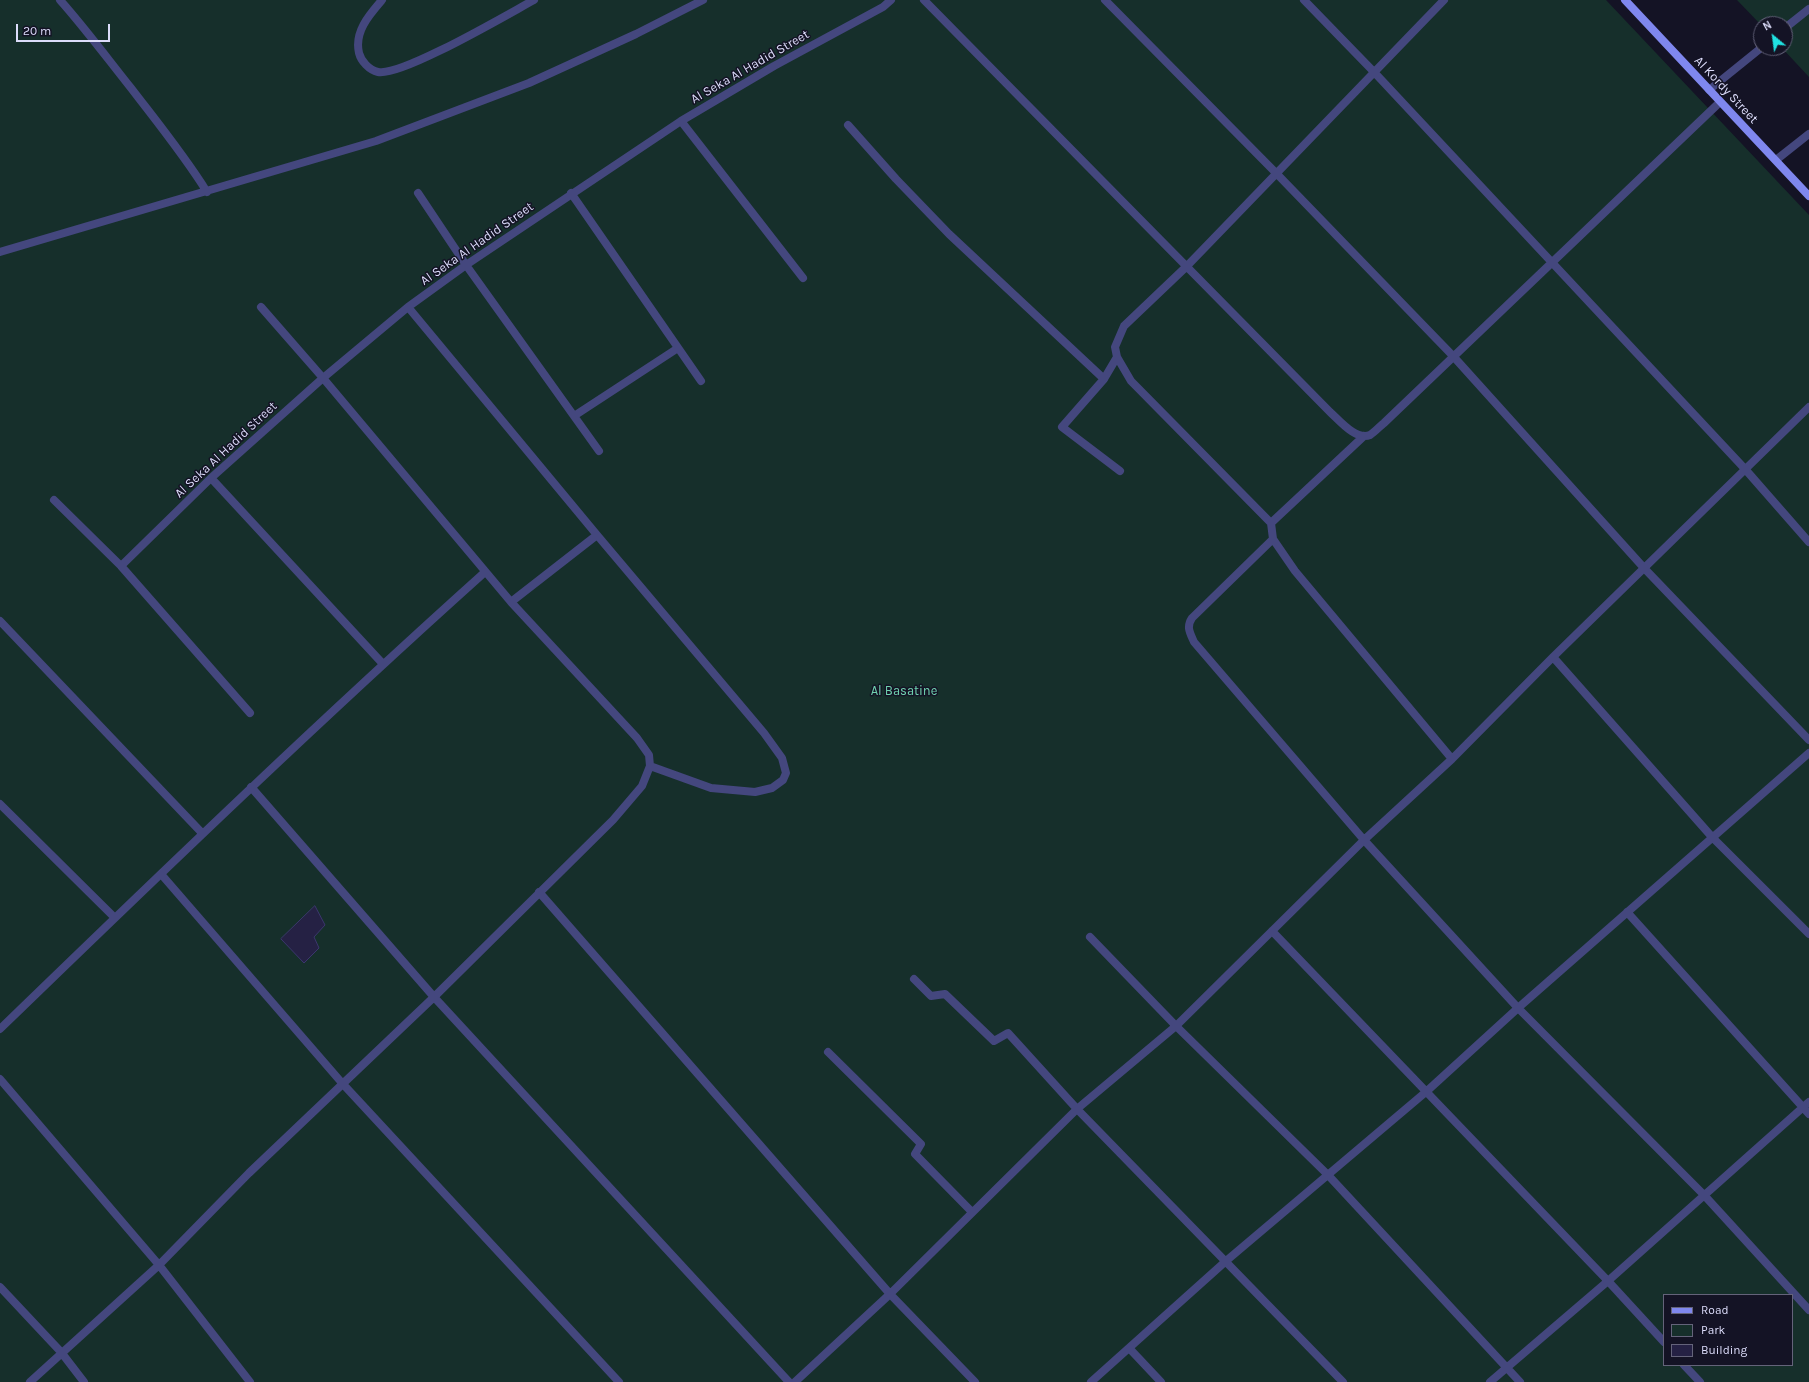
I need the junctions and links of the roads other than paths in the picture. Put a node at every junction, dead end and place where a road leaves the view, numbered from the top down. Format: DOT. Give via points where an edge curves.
graph roads {
  1 [pos="60,0"];
  2 [pos="382,0"];
  3 [pos="534,0"];
  4 [pos="703,0"];
  5 [pos="891,0"];
  6 [pos="924,0"];
  7 [pos="1105,0"];
  8 [pos="1304,0"];
  9 [pos="1444,0"];
  10 [pos="1625,0"];
  11 [pos="1809,9"];
  12 [pos="1793,22"];
  13 [pos="1753,54"];
  14 [pos="1374,72"];
  15 [pos="1709,90"];
  16 [pos="1720,102"];
  17 [pos="681,121"];
  18 [pos="848,125"];
  19 [pos="1809,134"];
  20 [pos="1776,160"];
  21 [pos="1277,174"];
  22 [pos="207,192"];
  23 [pos="418,193"];
  24 [pos="571,193"];
  25 [pos="1809,196"];
  26 [pos="0,252"];
  27 [pos="1552,262"];
  28 [pos="466,265"];
  29 [pos="1187,266"];
  30 [pos="803,278"];
  31 [pos="408,307"];
  32 [pos="261,308"];
  33 [pos="678,348"];
  34 [pos="1453,356"];
  35 [pos="1117,357"];
  36 [pos="323,378"];
  37 [pos="1104,379"];
  38 [pos="701,381"];
  39 [pos="1809,407"];
  40 [pos="574,416"];
  41 [pos="1364,436"];
  42 [pos="599,451"];
  43 [pos="1745,469"];
  44 [pos="1120,471"];
  45 [pos="211,478"];
  46 [pos="54,500"];
  47 [pos="1271,522"];
  48 [pos="596,535"];
  49 [pos="1273,539"];
  50 [pos="1809,542"];
  51 [pos="121,566"];
  52 [pos="1644,568"];
  53 [pos="485,572"];
  54 [pos="511,602"];
  55 [pos="0,621"];
  56 [pos="1553,657"];
  57 [pos="383,664"];
  58 [pos="250,713"];
  59 [pos="1809,740"];
  60 [pos="1809,753"];
  61 [pos="1452,759"];
  62 [pos="650,766"];
  63 [pos="251,787"];
  64 [pos="0,804"];
  65 [pos="202,833"];
  66 [pos="1712,837"];
  67 [pos="1364,840"];
  68 [pos="161,874"];
  69 [pos="539,892"];
  70 [pos="1627,912"];
  71 [pos="115,918"];
  72 [pos="1272,931"];
  73 [pos="1809,934"];
  74 [pos="1090,937"];
  75 [pos="914,979"];
  76 [pos="434,997"];
  77 [pos="1518,1008"];
  78 [pos="1176,1026"];
  79 [pos="0,1029"];
  80 [pos="828,1052"];
  81 [pos="0,1079"];
  82 [pos="342,1083"];
  83 [pos="1427,1091"];
  84 [pos="1806,1105"];
  85 [pos="1076,1109"];
  86 [pos="1809,1114"];
  87 [pos="1328,1175"];
  88 [pos="1704,1195"];
  89 [pos="972,1212"];
  90 [pos="1226,1261"];
  91 [pos="159,1265"];
  92 [pos="1608,1281"];
  93 [pos="0,1287"];
  94 [pos="890,1294"];
  95 [pos="1809,1310"];
  96 [pos="1663,1341"];
  97 [pos="1129,1348"];
  98 [pos="61,1352"];
  99 [pos="1685,1366"];
  100 [pos="1507,1367"];
  101 [pos="30,1382"];
  102 [pos="84,1382"];
  103 [pos="250,1382"];
  104 [pos="619,1382"];
  105 [pos="789,1382"];
  106 [pos="795,1382"];
  107 [pos="975,1382"];
  108 [pos="1091,1382"];
  109 [pos="1161,1382"];
  110 [pos="1343,1382"];
  111 [pos="1490,1382"];
  112 [pos="1520,1382"];
  113 [pos="1700,1382"];
  1 -- 22 [label="lane" via="162,127"];
  2 -- 3 [label="lane" via="368,17 359,35 358,46 360,56 369,68 378,72 394,71 424,58"];
  4 -- 22 [label="lane" via="529,83 376,141"];
  5 -- 17 [label="lane, Al Seka Al Hadid Street" via="883,7 768,69"];
  6 -- 29 [label="lane"];
  7 -- 21 [label="lane"];
  8 -- 14 [label="lane"];
  9 -- 14 [label="lane"];
  10 -- 15 [label="street, Al Kordy Street"];
  11 -- 12 [label="lane"];
  13 -- 15 [label="lane"];
  14 -- 21 [label="lane"];
  14 -- 27 [label="lane"];
  15 -- 16 [label="street, Al Kordy Street"];
  16 -- 20 [label="street, Al Kordy Street"];
  16 -- 27 [label="lane"];
  17 -- 24 [label="lane, Al Seka Al Hadid Street"];
  17 -- 30 [label="lane"];
  18 -- 37 [label="lane" via="949,234"];
  19 -- 20 [label="lane"];
  20 -- 25 [label="street, Al Kordy Street"];
  21 -- 29 [label="lane"];
  21 -- 34 [label="lane"];
  22 -- 26 [label="lane"];
  23 -- 28 [label="lane"];
  24 -- 28 [label="lane, Al Seka Al Hadid Street"];
  24 -- 33 [label="lane"];
  27 -- 34 [label="lane"];
  27 -- 43 [label="lane"];
  28 -- 31 [label="lane, Al Seka Al Hadid Street"];
  28 -- 40 [label="lane"];
  29 -- 35 [label="lane" via="1124,326 1115,347"];
  29 -- 41 [label="lane" via="1330,412 1353,432"];
  31 -- 36 [label="lane, Al Seka Al Hadid Street"];
  31 -- 48 [label="lane"];
  32 -- 36 [label="lane"];
  33 -- 38 [label="lane"];
  33 -- 40 [label="lane"];
  34 -- 41 [label="lane" via="1384,423 1371,434"];
  34 -- 52 [label="lane"];
  35 -- 37 [label="lane"];
  35 -- 47 [label="lane" via="1131,381"];
  36 -- 45 [label="lane, Al Seka Al Hadid Street"];
  36 -- 53 [label="lane"];
  37 -- 44 [label="lane" via="1062,427"];
  39 -- 43 [label="lane"];
  40 -- 42 [label="lane"];
  41 -- 47 [label="lane"];
  43 -- 50 [label="lane"];
  43 -- 52 [label="lane"];
  45 -- 51 [label="lane, Al Seka Al Hadid Street"];
  45 -- 57 [label="lane"];
  46 -- 51 [label="lane"];
  47 -- 49 [label="lane"];
  48 -- 54 [label="lane"];
  48 -- 62 [label="lane" via="764,733 782,758 786,773 783,780 772,788 754,792 711,788"];
  49 -- 61 [label="lane" via="1295,571"];
  49 -- 67 [label="lane" via="1192,618 1188,624 1189,631 1194,642"];
  51 -- 58 [label="lane"];
  52 -- 56 [label="lane"];
  52 -- 59 [label="lane"];
  53 -- 54 [label="lane"];
  53 -- 57 [label="lane"];
  54 -- 62 [label="lane" via="637,738 649,755"];
  55 -- 65 [label="lane"];
  56 -- 61 [label="lane"];
  56 -- 66 [label="lane"];
  57 -- 63 [label="lane"];
  60 -- 66 [label="lane"];
  61 -- 67 [label="lane"];
  62 -- 69 [label="lane" via="642,786 613,820"];
  63 -- 65 [label="lane"];
  63 -- 76 [label="lane"];
  64 -- 71 [label="lane"];
  65 -- 68 [label="lane"];
  66 -- 70 [label="lane"];
  66 -- 73 [label="lane"];
  67 -- 72 [label="lane"];
  67 -- 77 [label="lane"];
  68 -- 71 [label="lane"];
  68 -- 82 [label="lane"];
  69 -- 76 [label="lane"];
  69 -- 94 [label="lane"];
  70 -- 77 [label="lane"];
  70 -- 84 [label="lane"];
  71 -- 79 [label="lane"];
  72 -- 78 [label="lane"];
  72 -- 83 [label="lane"];
  74 -- 78 [label="lane"];
  75 -- 85 [label="lane" via="931,996 945,994 994,1040 1008,1033"];
  76 -- 82 [label="lane"];
  76 -- 105 [label="lane"];
  77 -- 83 [label="lane"];
  77 -- 88 [label="lane"];
  78 -- 85 [label="lane"];
  78 -- 87 [label="lane"];
  80 -- 89 [label="lane" via="921,1144 916,1154"];
  81 -- 91 [label="lane"];
  82 -- 91 [label="lane"];
  82 -- 104 [label="lane"];
  83 -- 87 [label="lane"];
  83 -- 92 [label="lane"];
  84 -- 86 [label="lane"];
  84 -- 88 [label="lane"];
  85 -- 89 [label="lane"];
  85 -- 90 [label="lane"];
  87 -- 90 [label="lane"];
  87 -- 100 [label="lane"];
  88 -- 92 [label="lane"];
  88 -- 95 [label="lane"];
  89 -- 94 [label="lane"];
  90 -- 97 [label="lane"];
  90 -- 110 [label="lane"];
  91 -- 98 [label="lane"];
  91 -- 103 [label="lane"];
  92 -- 96 [label="lane"];
  92 -- 100 [label="lane"];
  93 -- 98 [label="lane"];
  94 -- 106 [label="lane"];
  94 -- 107 [label="lane"];
  97 -- 108 [label="lane"];
  97 -- 109 [label="lane"];
  98 -- 101 [label="lane"];
  98 -- 102 [label="lane"];
  99 -- 113 [label="lane"];
  100 -- 111 [label="lane"];
  100 -- 112 [label="lane"];
}
